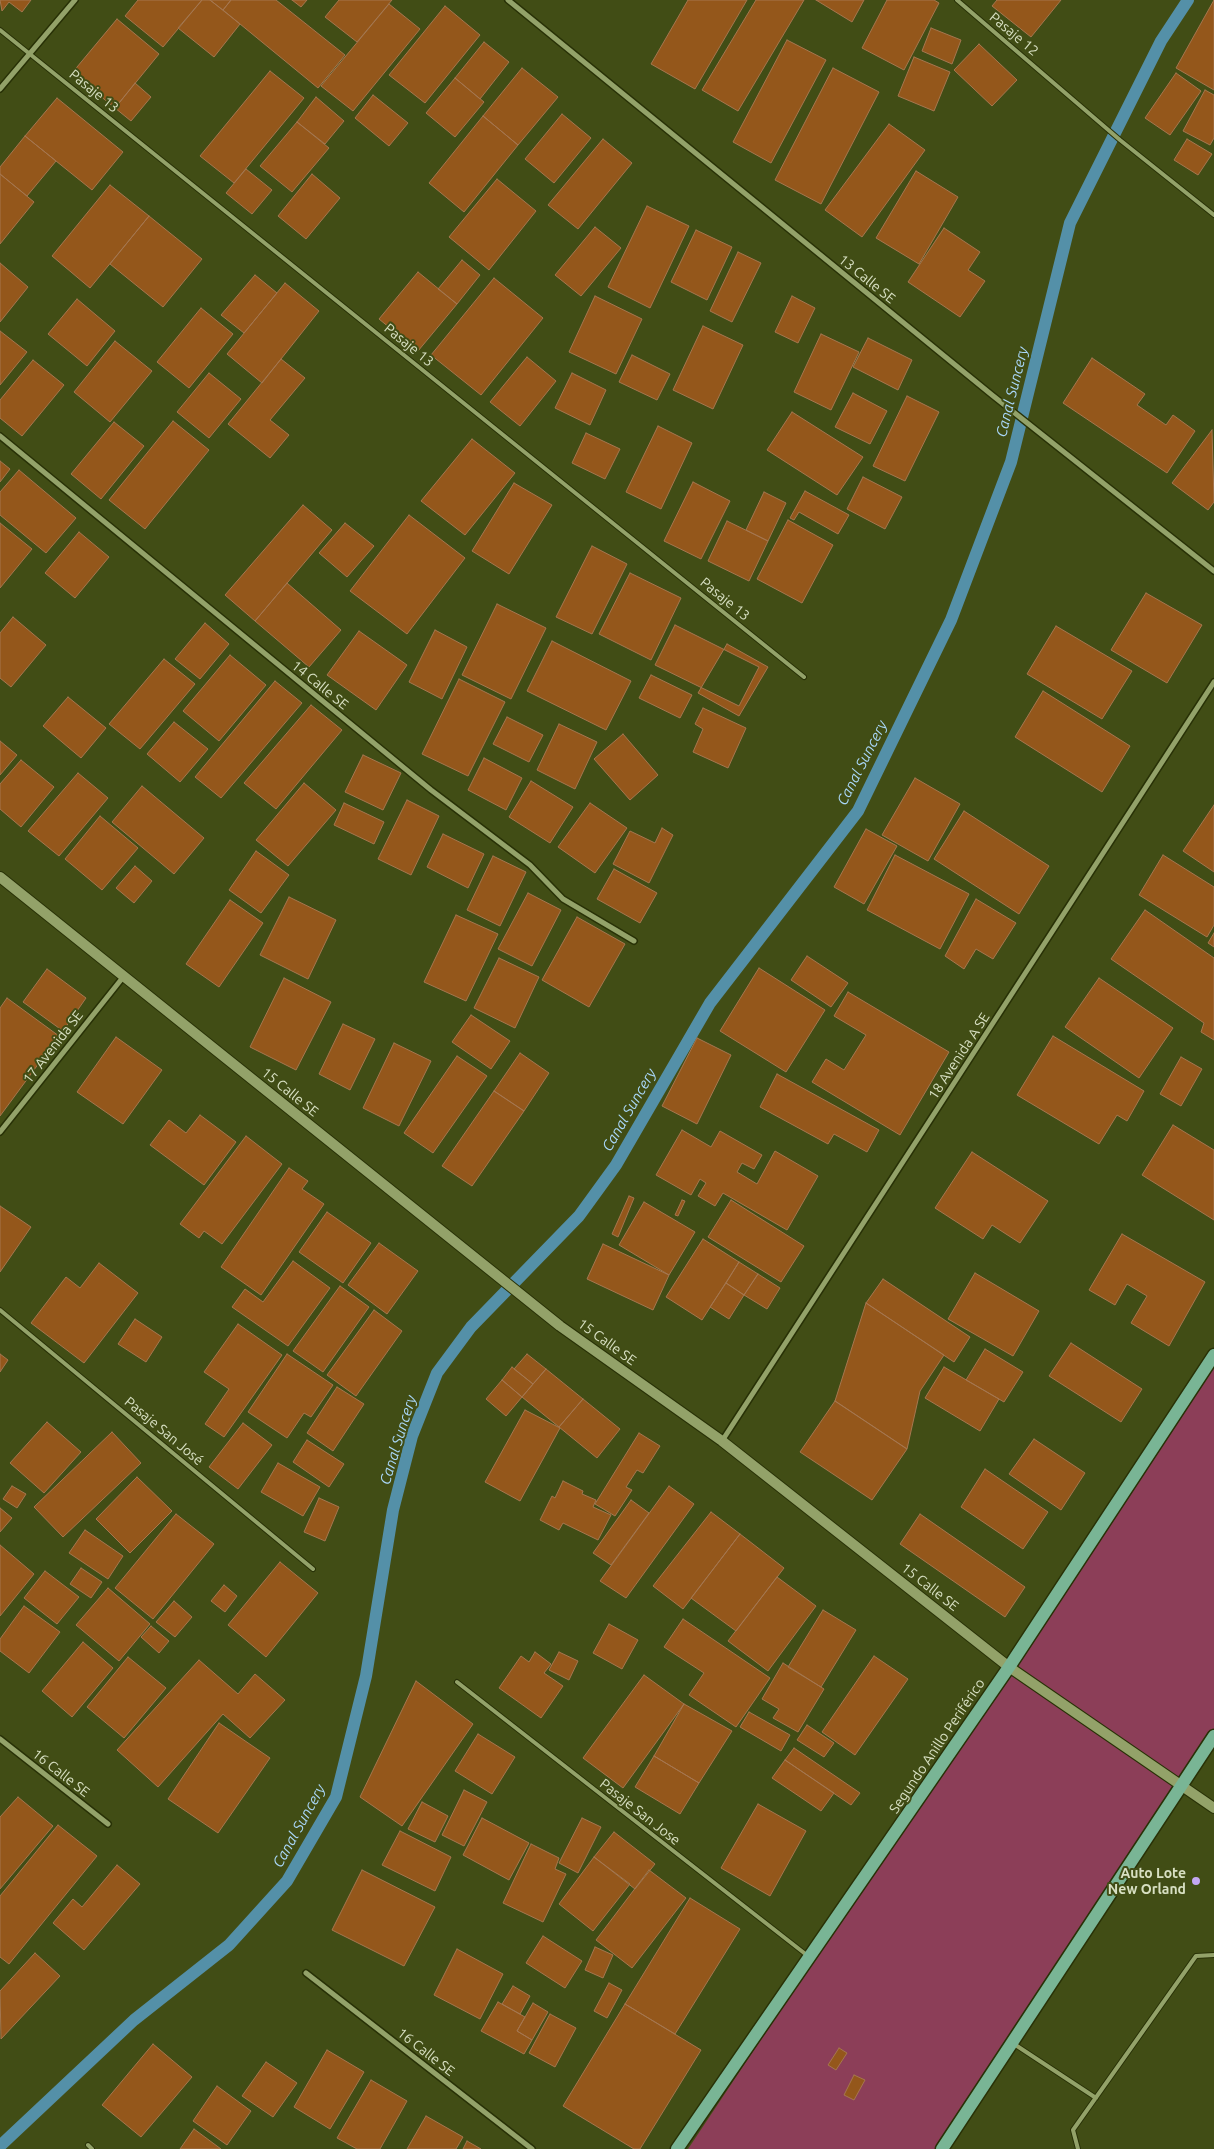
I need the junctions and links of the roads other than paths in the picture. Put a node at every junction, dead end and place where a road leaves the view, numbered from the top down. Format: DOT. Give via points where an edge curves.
graph roads {
  1 [pos="75,0"];
  2 [pos="508,0"];
  3 [pos="957,0"];
  4 [pos="0,30"];
  5 [pos="29,54"];
  6 [pos="0,89"];
  7 [pos="1214,214"];
  8 [pos="0,436"];
  9 [pos="1214,571"];
  10 [pos="804,677"];
  11 [pos="1214,682"];
  12 [pos="0,877"];
  13 [pos="634,941"];
  14 [pos="124,976"];
  15 [pos="0,1132"];
  16 [pos="0,1310"];
  17 [pos="1214,1355"];
  18 [pos="722,1441"];
  19 [pos="313,1569"];
  20 [pos="1009,1667"];
  21 [pos="457,1682"];
  22 [pos="1214,1736"];
  23 [pos="0,1739"];
  24 [pos="1181,1786"];
  25 [pos="1214,1808"];
  26 [pos="108,1824"];
  27 [pos="1214,1955"];
  28 [pos="810,1959"];
  29 [pos="306,1973"];
  30 [pos="1012,2043"];
  31 [pos="1096,2098"];
  32 [pos="88,2146"];
  33 [pos="92,2149"];
  34 [pos="532,2149"];
  35 [pos="677,2149"];
  36 [pos="942,2149"];
  37 [pos="1078,2149"];
  1 -- 5 [label="street"];
  2 -- 9 [label="street, 13 Calle SE" via="992,396"];
  3 -- 7 [label="lane, Pasaje 12" via="1120,140"];
  4 -- 5 [label="lane, Pasaje 13"];
  5 -- 6 [label="street"];
  5 -- 10 [label="lane, Pasaje 13"];
  8 -- 13 [label="street, 14 Calle SE" via="424,784 530,865 563,899"];
  11 -- 18 [label="street, 18 Avenida A SE"];
  12 -- 14 [label="street, 15 Calle SE"];
  14 -- 15 [label="street, 17 Avenida SE"];
  14 -- 18 [label="street, 15 Calle SE" via="560,1326"];
  16 -- 19 [label="lane, Pasaje San José"];
  17 -- 20 [label="main road, Segundo Anillo Periférico"];
  18 -- 20 [label="street, 15 Calle SE"];
  20 -- 24 [label="street, 15 Calle SE"];
  20 -- 28 [label="main road, Segundo Anillo Periférico"];
  21 -- 28 [label="lane, Pasaje San Jose"];
  22 -- 24 [label="main road"];
  23 -- 26 [label="street, 16 Calle SE"];
  24 -- 25 [label="street, 15 Calle SE"];
  24 -- 30 [label="main road"];
  27 -- 31 [label="lane" via="1196,1956"];
  28 -- 35 [label="main road, Segundo Anillo Periférico" via="805,1961"];
  29 -- 34 [label="street, 16 Calle SE"];
  30 -- 31 [label="lane"];
  30 -- 36 [label="main road"];
  31 -- 37 [label="lane" via="1073,2130"];
  32 -- 33 [label="lane"];
}
